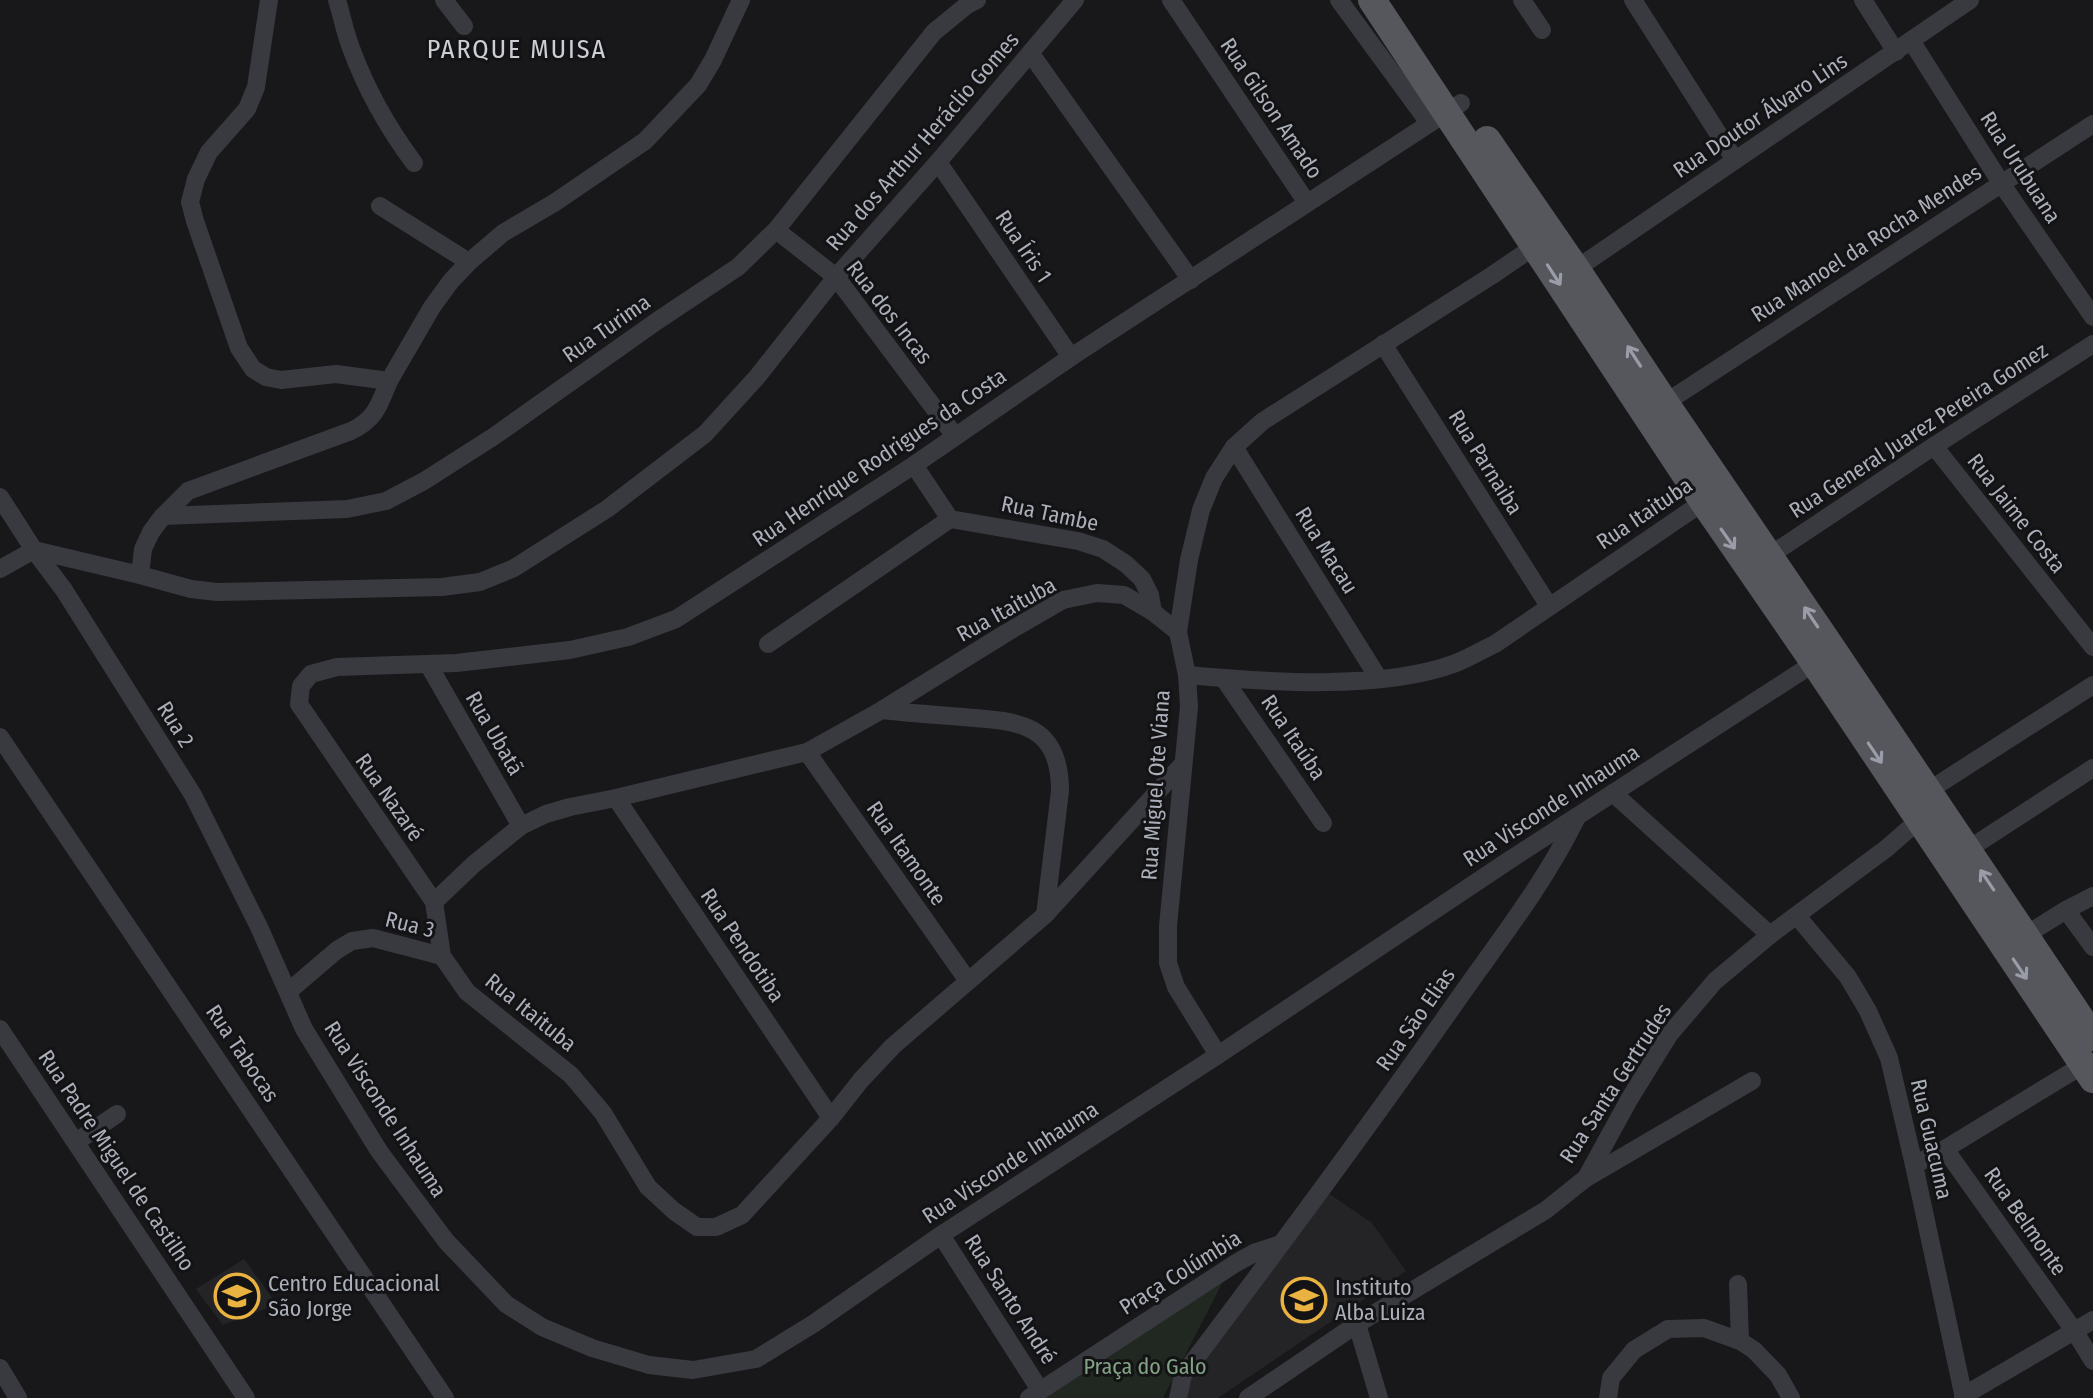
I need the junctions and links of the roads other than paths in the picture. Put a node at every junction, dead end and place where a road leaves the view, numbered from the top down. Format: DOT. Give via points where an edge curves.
graph roads {
  1 [pos="269,0"];
  2 [pos="337,0"];
  3 [pos="444,0"];
  4 [pos="741,0"];
  5 [pos="977,0"];
  6 [pos="1075,0"];
  7 [pos="1171,0"];
  8 [pos="1339,0"];
  9 [pos="1372,0"];
  10 [pos="1394,0"];
  11 [pos="1522,0"];
  12 [pos="1633,0"];
  13 [pos="1863,0"];
  14 [pos="1970,0"];
  15 [pos="464,26"];
  16 [pos="1542,30"];
  17 [pos="1904,47"];
  18 [pos="1031,54"];
  19 [pos="1445,113"];
  20 [pos="2093,124"];
  21 [pos="1735,160"];
  22 [pos="938,162"];
  23 [pos="414,163"];
  24 [pos="2001,183"];
  25 [pos="1307,203"];
  26 [pos="380,206"];
  27 [pos="776,230"];
  28 [pos="1535,246"];
  29 [pos="469,262"];
  30 [pos="1576,269"];
  31 [pos="836,277"];
  32 [pos="1191,280"];
  33 [pos="2093,317"];
  34 [pos="1383,344"];
  35 [pos="2093,344"];
  36 [pos="1071,357"];
  37 [pos="389,381"];
  38 [pos="1665,403"];
  39 [pos="955,436"];
  40 [pos="1934,446"];
  41 [pos="1234,447"];
  42 [pos="914,465"];
  43 [pos="1713,495"];
  44 [pos="0,497"];
  45 [pos="163,516"];
  46 [pos="950,519"];
  47 [pos="34,550"];
  48 [pos="1769,556"];
  49 [pos="0,569"];
  50 [pos="140,575"];
  51 [pos="1549,606"];
  52 [pos="1153,612"];
  53 [pos="1178,632"];
  54 [pos="768,644"];
  55 [pos="2093,647"];
  56 [pos="1824,656"];
  57 [pos="428,664"];
  58 [pos="1187,675"];
  59 [pos="1224,679"];
  60 [pos="1379,679"];
  61 [pos="2093,685"];
  62 [pos="882,710"];
  63 [pos="307,718"];
  64 [pos="0,737"];
  65 [pos="807,752"];
  66 [pos="1182,765"];
  67 [pos="2093,768"];
  68 [pos="1928,791"];
  69 [pos="1613,793"];
  70 [pos="616,798"];
  71 [pos="1577,816"];
  72 [pos="1920,819"];
  73 [pos="1323,823"];
  74 [pos="521,826"];
  75 [pos="1967,850"];
  76 [pos="2093,896"];
  77 [pos="434,902"];
  78 [pos="2066,910"];
  79 [pos="1045,915"];
  80 [pos="1797,916"];
  81 [pos="1770,935"];
  82 [pos="2024,936"];
  83 [pos="2093,947"];
  84 [pos="442,956"];
  85 [pos="968,981"];
  86 [pos="289,991"];
  87 [pos="0,1029"];
  88 [pos="2093,1037"];
  89 [pos="1218,1055"];
  90 [pos="2088,1072"];
  91 [pos="1752,1081"];
  92 [pos="117,1114"];
  93 [pos="831,1118"];
  94 [pos="76,1142"];
  95 [pos="1945,1149"];
  96 [pos="1914,1165"];
  97 [pos="1586,1178"];
  98 [pos="941,1235"];
  99 [pos="1282,1243"];
  100 [pos="1738,1284"];
  101 [pos="2093,1320"];
  102 [pos="1357,1324"];
  103 [pos="2075,1332"];
  104 [pos="1740,1341"];
  105 [pos="2093,1361"];
  106 [pos="0,1368"];
  107 [pos="1034,1394"];
  108 [pos="1963,1397"];
  109 [pos="18,1398"];
  110 [pos="246,1398"];
  111 [pos="445,1398"];
  112 [pos="1178,1398"];
  113 [pos="1248,1398"];
  114 [pos="1379,1398"];
  115 [pos="1608,1398"];
  116 [pos="1791,1398"];
  1 -- 37 [label="street" via="256,87 247,109 209,152 190,202 239,348 253,369 281,380 336,374"];
  2 -- 23 [label="street" via="375,101"];
  3 -- 15 [label="street"];
  4 -- 29 [label="street" via="698,85 645,141 503,233"];
  5 -- 27 [label="street, Rua Turima" via="934,32"];
  6 -- 18 [label="street, Rua dos Arthur Heráclio Gomes"];
  7 -- 25 [label="street, Rua Gilson Amado"];
  8 -- 19 [label="street"];
  9 -- 19 [label="main road"];
  10 -- 19 [label="main road"];
  11 -- 16 [label="street"];
  12 -- 21 [label="street"];
  13 -- 17 [label="street, Rua Urubuana"];
  14 -- 17 [label="street, Rua Doutor Álvaro Lins"];
  17 -- 21 [label="street, Rua Doutor Álvaro Lins"];
  17 -- 24 [label="street, Rua Urubuana"];
  18 -- 22 [label="street, Rua dos Arthur Heráclio Gomes"];
  18 -- 32 [label="street"];
  19 -- 25 [label="street, Rua Henrique Rodrigues da Costa"];
  19 -- 28 [label="main road"];
  19 -- 30 [label="main road"];
  20 -- 24 [label="street, Rua Manoel da Rocha Mendes"];
  21 -- 30 [label="street, Rua Doutor Álvaro Lins"];
  22 -- 31 [label="street, Rua dos Arthur Heráclio Gomes"];
  22 -- 36 [label="street, Rua Íris 1"];
  24 -- 33 [label="street, Rua Urubuana"];
  24 -- 38 [label="street, Rua Manoel da Rocha Mendes"];
  25 -- 32 [label="street, Rua Henrique Rodrigues da Costa"];
  26 -- 29 [label="street"];
  27 -- 31 [label="street, Rua dos Incas"];
  27 -- 45 [label="street, Rua Turima" via="738,267 493,437 386,501 347,509"];
  28 -- 34 [label="street, Rua Miguel Ote Viana"];
  28 -- 43 [label="main road, one-way"];
  29 -- 37 [label="street" via="432,307"];
  38 -- 30 [label="main road, one-way"];
  31 -- 39 [label="street, Rua dos Incas"];
  31 -- 50 [label="street, Rua dos Arthur Heráclio Gomes" via="705,434 607,509 514,568 480,582 442,587 217,592"];
  32 -- 36 [label="street, Rua Henrique Rodrigues da Costa"];
  34 -- 41 [label="street, Rua Miguel Ote Viana" via="1263,421"];
  34 -- 51 [label="street, Rua Parnaiba"];
  35 -- 40 [label="street, Rua General Juarez Pereira Gomez"];
  36 -- 39 [label="street, Rua Henrique Rodrigues da Costa"];
  37 -- 45 [label="street" via="367,423 188,491"];
  38 -- 43 [label="main road"];
  39 -- 42 [label="street, Rua Henrique Rodrigues da Costa"];
  40 -- 48 [label="street, Rua General Juarez Pereira Gomez"];
  40 -- 55 [label="street, Rua Jaime Costa"];
  41 -- 53 [label="street, Rua Miguel Ote Viana" via="1201,510"];
  41 -- 60 [label="street, Rua Macau"];
  42 -- 46 [label="street"];
  42 -- 57 [label="street, Rua Henrique Rodrigues da Costa" via="676,619 570,650"];
  43 -- 48 [label="main road"];
  43 -- 51 [label="street, Rua Itaituba"];
  43 -- 56 [label="main road, one-way"];
  44 -- 47 [label="street, Rua 2"];
  45 -- 50 [label="street" via="143,549"];
  46 -- 52 [label="street, Rua Tambe" via="1103,549 1142,579"];
  46 -- 54 [label="street"];
  47 -- 49 [label="street"];
  47 -- 50 [label="street, Rua dos Arthur Heráclio Gomes"];
  47 -- 86 [label="street, Rua 2" via="193,795"];
  56 -- 48 [label="main road, one-way"];
  51 -- 60 [label="street, Rua Itaituba" via="1457,663"];
  52 -- 53 [label="street, Rua Itaituba"];
  52 -- 62 [label="street, Rua Itaituba" via="1124,595 1097,593 1063,600"];
  53 -- 58 [label="street, Rua Miguel Ote Viana"];
  56 -- 68 [label="main road"];
  56 -- 69 [label="street, Rua Visconde Inhauma"];
  56 -- 72 [label="main road, one-way"];
  57 -- 63 [label="street, Rua Henrique Rodrigues da Costa" via="337,667 311,674 301,686 299,704"];
  57 -- 74 [label="street, Rua Ubatã"];
  58 -- 59 [label="street, Rua Itaituba"];
  58 -- 66 [label="street, Rua Miguel Ote Viana"];
  59 -- 60 [label="street, Rua Itaituba"];
  59 -- 73 [label="street, Rua Itaúba"];
  61 -- 68 [label="street"];
  62 -- 65 [label="street, Rua Itaituba"];
  62 -- 79 [label="street" via="1003,720 1023,724 1041,736 1060,771"];
  63 -- 77 [label="street, Rua Nazaré"];
  64 -- 111 [label="street, Rua Tabocas"];
  65 -- 70 [label="street, Rua Itaituba"];
  65 -- 85 [label="street, Rua Itamonte"];
  66 -- 79 [label="street, Rua Itaituba"];
  66 -- 89 [label="street, Rua Miguel Ote Viana" via="1168,963 1176,987"];
  67 -- 75 [label="street"];
  68 -- 75 [label="main road"];
  69 -- 71 [label="street, Rua Visconde Inhauma"];
  69 -- 81 [label="street"];
  70 -- 74 [label="street, Rua Itaituba" via="546,814"];
  70 -- 93 [label="street, Rua Pendotiba"];
  71 -- 89 [label="street, Rua Visconde Inhauma"];
  71 -- 99 [label="street, Rua Sāo Elias" via="1546,872"];
  72 -- 80 [label="street, Rua Santa Gertrudes"];
  72 -- 90 [label="main road, one-way"];
  74 -- 77 [label="street, Rua Itaituba"];
  82 -- 75 [label="main road, one-way"];
  76 -- 78 [label="street"];
  77 -- 84 [label="street, Rua Itaituba"];
  78 -- 82 [label="street"];
  78 -- 83 [label="street"];
  79 -- 85 [label="street, Rua Itaituba"];
  80 -- 81 [label="street, Rua Santa Gertrudes"];
  80 -- 96 [label="street, Rua Guacuma" via="1848,977 1868,1011 1889,1058"];
  81 -- 97 [label="street, Rua Santa Gertrudes" via="1715,981 1669,1035"];
  82 -- 88 [label="main road"];
  84 -- 86 [label="street, Rua 3" via="373,938 352,941"];
  84 -- 93 [label="street, Rua Itaituba" via="467,992 571,1075 603,1113 648,1187 697,1227 716,1227 742,1215"];
  85 -- 93 [label="street, Rua Itaituba" via="893,1046"];
  86 -- 98 [label="street, Rua Visconde Inhauma" via="304,1029 379,1151 446,1241 506,1304 542,1327 592,1348 649,1365 693,1370 756,1359"];
  87 -- 94 [label="street, Rua Padre Miguel de Castilho"];
  89 -- 98 [label="street, Rua Visconde Inhauma"];
  90 -- 95 [label="street"];
  91 -- 97 [label="street"];
  92 -- 94 [label="street"];
  94 -- 110 [label="street, Rua Padre Miguel de Castilho"];
  95 -- 96 [label="street"];
  95 -- 103 [label="street, Rua Belmonte"];
  96 -- 108 [label="street, Rua Guacuma"];
  97 -- 102 [label="street, Rua Santa Gertrudes" via="1546,1210"];
  98 -- 107 [label="street, Rua Santo André"];
  99 -- 107 [label="street, Praça Colúmbia" via="1236,1263"];
  99 -- 112 [label="street, Praça Colúmbia" via="1183,1375"];
  100 -- 104 [label="street"];
  101 -- 103 [label="street"];
  102 -- 113 [label="street, Rua Santa Gertrudes"];
  102 -- 114 [label="street"];
  103 -- 105 [label="street, Rua Belmonte"];
  103 -- 108 [label="street"];
  104 -- 115 [label="street" via="1704,1328 1668,1329 1634,1350 1611,1378"];
  104 -- 116 [label="street" via="1778,1375"];
  106 -- 109 [label="street"];
}
